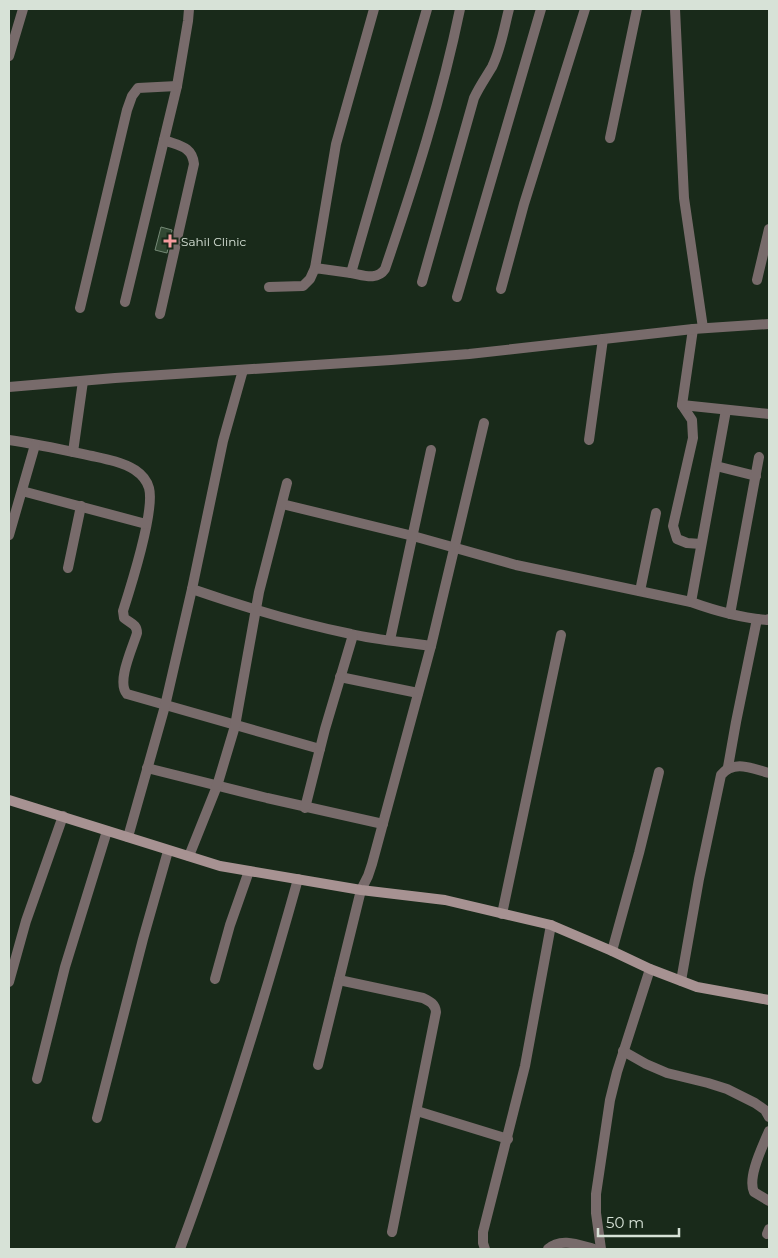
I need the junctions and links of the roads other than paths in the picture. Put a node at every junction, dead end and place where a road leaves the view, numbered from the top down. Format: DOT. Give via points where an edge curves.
graph roads {
  1 [pos="23,9"];
  2 [pos="189,9"];
  3 [pos="374,9"];
  4 [pos="427,9"];
  5 [pos="460,9"];
  6 [pos="509,9"];
  7 [pos="541,9"];
  8 [pos="585,9"];
  9 [pos="637,9"];
  10 [pos="676,9"];
  11 [pos="9,56"];
  12 [pos="176,86"];
  13 [pos="610,138"];
  14 [pos="164,140"];
  15 [pos="769,229"];
  16 [pos="314,268"];
  17 [pos="351,273"];
  18 [pos="757,280"];
  19 [pos="422,282"];
  20 [pos="269,286"];
  21 [pos="501,289"];
  22 [pos="457,297"];
  23 [pos="125,302"];
  24 [pos="80,308"];
  25 [pos="160,314"];
  26 [pos="769,324"];
  27 [pos="698,328"];
  28 [pos="602,339"];
  29 [pos="243,370"];
  30 [pos="83,381"];
  31 [pos="9,387"];
  32 [pos="682,405"];
  33 [pos="726,410"];
  34 [pos="769,414"];
  35 [pos="484,423"];
  36 [pos="9,440"];
  37 [pos="589,440"];
  38 [pos="35,444"];
  39 [pos="431,450"];
  40 [pos="73,452"];
  41 [pos="759,457"];
  42 [pos="716,466"];
  43 [pos="756,476"];
  44 [pos="287,483"];
  45 [pos="22,491"];
  46 [pos="282,504"];
  47 [pos="81,506"];
  48 [pos="656,513"];
  49 [pos="146,524"];
  50 [pos="9,536"];
  51 [pos="413,536"];
  52 [pos="701,544"];
  53 [pos="453,547"];
  54 [pos="68,568"];
  55 [pos="192,589"];
  56 [pos="640,591"];
  57 [pos="691,602"];
  58 [pos="255,610"];
  59 [pos="730,614"];
  60 [pos="769,618"];
  61 [pos="757,619"];
  62 [pos="353,635"];
  63 [pos="561,635"];
  64 [pos="390,640"];
  65 [pos="431,646"];
  66 [pos="340,677"];
  67 [pos="418,693"];
  68 [pos="165,706"];
  69 [pos="235,726"];
  70 [pos="320,749"];
  71 [pos="728,767"];
  72 [pos="147,768"];
  73 [pos="659,772"];
  74 [pos="769,773"];
  75 [pos="217,786"];
  76 [pos="9,800"];
  77 [pos="305,808"];
  78 [pos="63,816"];
  79 [pos="383,824"];
  80 [pos="108,830"];
  81 [pos="128,837"];
  82 [pos="168,851"];
  83 [pos="189,856"];
  84 [pos="250,871"];
  85 [pos="298,879"];
  86 [pos="360,890"];
  87 [pos="502,914"];
  88 [pos="551,926"];
  89 [pos="612,951"];
  90 [pos="650,970"];
  91 [pos="215,979"];
  92 [pos="339,980"];
  93 [pos="681,981"];
  94 [pos="9,982"];
  95 [pos="769,1000"];
  96 [pos="624,1051"];
  97 [pos="318,1065"];
  98 [pos="37,1080"];
  99 [pos="417,1111"];
  100 [pos="769,1117"];
  101 [pos="97,1118"];
  102 [pos="769,1131"];
  103 [pos="508,1139"];
  104 [pos="769,1201"];
  105 [pos="392,1232"];
  106 [pos="180,1249"];
  107 [pos="485,1249"];
  108 [pos="548,1249"];
  109 [pos="594,1249"];
  110 [pos="601,1249"];
  1 -- 11 [label="street"];
  2 -- 12 [label="street"];
  3 -- 16 [label="street" via="336,144"];
  4 -- 17 [label="street"];
  5 -- 17 [label="street" via="451,55 385,269 372,277"];
  6 -- 19 [label="street" via="499,50 474,98"];
  7 -- 22 [label="street"];
  8 -- 21 [label="street"];
  9 -- 13 [label="street"];
  10 -- 27 [label="street" via="684,198"];
  12 -- 14 [label="street"];
  12 -- 24 [label="street" via="138,88 132,96"];
  14 -- 23 [label="street"];
  14 -- 25 [label="street" via="187,149 194,164"];
  15 -- 18 [label="street"];
  16 -- 17 [label="street"];
  16 -- 20 [label="street" via="310,280 303,286"];
  26 -- 27 [label="street"];
  27 -- 28 [label="street"];
  27 -- 32 [label="street"];
  28 -- 29 [label="street" via="459,355"];
  28 -- 37 [label="street"];
  29 -- 30 [label="street"];
  29 -- 55 [label="street" via="223,441"];
  30 -- 31 [label="street"];
  30 -- 40 [label="street"];
  32 -- 33 [label="street"];
  32 -- 52 [label="street" via="692,420 692,438 673,526 677,539"];
  33 -- 34 [label="street"];
  33 -- 42 [label="street"];
  35 -- 53 [label="street"];
  36 -- 38 [label="street"];
  38 -- 40 [label="street"];
  38 -- 45 [label="street"];
  39 -- 51 [label="street"];
  40 -- 49 [label="street" via="123,464 145,479 150,499"];
  41 -- 43 [label="street"];
  42 -- 43 [label="street"];
  42 -- 52 [label="street"];
  43 -- 59 [label="street"];
  44 -- 46 [label="street"];
  45 -- 47 [label="street"];
  45 -- 50 [label="street"];
  46 -- 51 [label="street"];
  46 -- 58 [label="street"];
  47 -- 49 [label="street"];
  47 -- 54 [label="street"];
  48 -- 56 [label="street"];
  49 -- 68 [label="street" via="123,611 124,618 134,624 137,633 122,685 127,694"];
  51 -- 53 [label="street"];
  51 -- 64 [label="street"];
  52 -- 57 [label="street"];
  53 -- 56 [label="street" via="516,565"];
  53 -- 65 [label="street"];
  55 -- 58 [label="street"];
  55 -- 68 [label="street"];
  56 -- 57 [label="street"];
  57 -- 59 [label="street"];
  58 -- 62 [label="street"];
  58 -- 69 [label="street"];
  59 -- 61 [label="street"];
  60 -- 61 [label="street"];
  61 -- 71 [label="street"];
  62 -- 64 [label="street"];
  62 -- 66 [label="street"];
  63 -- 87 [label="street"];
  64 -- 65 [label="street"];
  65 -- 67 [label="street"];
  66 -- 67 [label="street"];
  66 -- 70 [label="street"];
  67 -- 79 [label="street"];
  68 -- 69 [label="street"];
  68 -- 72 [label="street"];
  69 -- 70 [label="street"];
  69 -- 75 [label="street"];
  70 -- 77 [label="street"];
  71 -- 74 [label="street" via="746,767"];
  71 -- 93 [label="street" via="721,775"];
  72 -- 75 [label="street"];
  72 -- 81 [label="street"];
  73 -- 89 [label="street"];
  75 -- 77 [label="street"];
  75 -- 83 [label="street"];
  76 -- 78 [label="street"];
  77 -- 79 [label="street"];
  78 -- 80 [label="street"];
  78 -- 94 [label="street"];
  79 -- 86 [label="street" via="368,876"];
  80 -- 81 [label="street"];
  80 -- 98 [label="street" via="66,967"];
  81 -- 82 [label="street"];
  82 -- 83 [label="street"];
  82 -- 101 [label="street"];
  83 -- 84 [label="street"];
  84 -- 85 [label="street"];
  84 -- 91 [label="street"];
  85 -- 86 [label="street"];
  85 -- 106 [label="street" via="274,967 209,1171"];
  86 -- 87 [label="street" via="445,900"];
  86 -- 92 [label="street"];
  87 -- 88 [label="street"];
  88 -- 89 [label="street"];
  88 -- 103 [label="street" via="526,1066"];
  89 -- 90 [label="street"];
  90 -- 93 [label="street"];
  90 -- 96 [label="street"];
  92 -- 97 [label="street"];
  92 -- 99 [label="street" via="423,998 435,1006"];
  93 -- 95 [label="street"];
  96 -- 100 [label="street" via="667,1073 727,1089 755,1103"];
  96 -- 110 [label="street" via="610,1100 596,1194"];
  99 -- 103 [label="street"];
  99 -- 105 [label="street"];
  102 -- 104 [label="street" via="752,1182 754,1192"];
  103 -- 107 [label="street" via="483,1232"];
  108 -- 109 [label="street" via="566,1242"];
}
